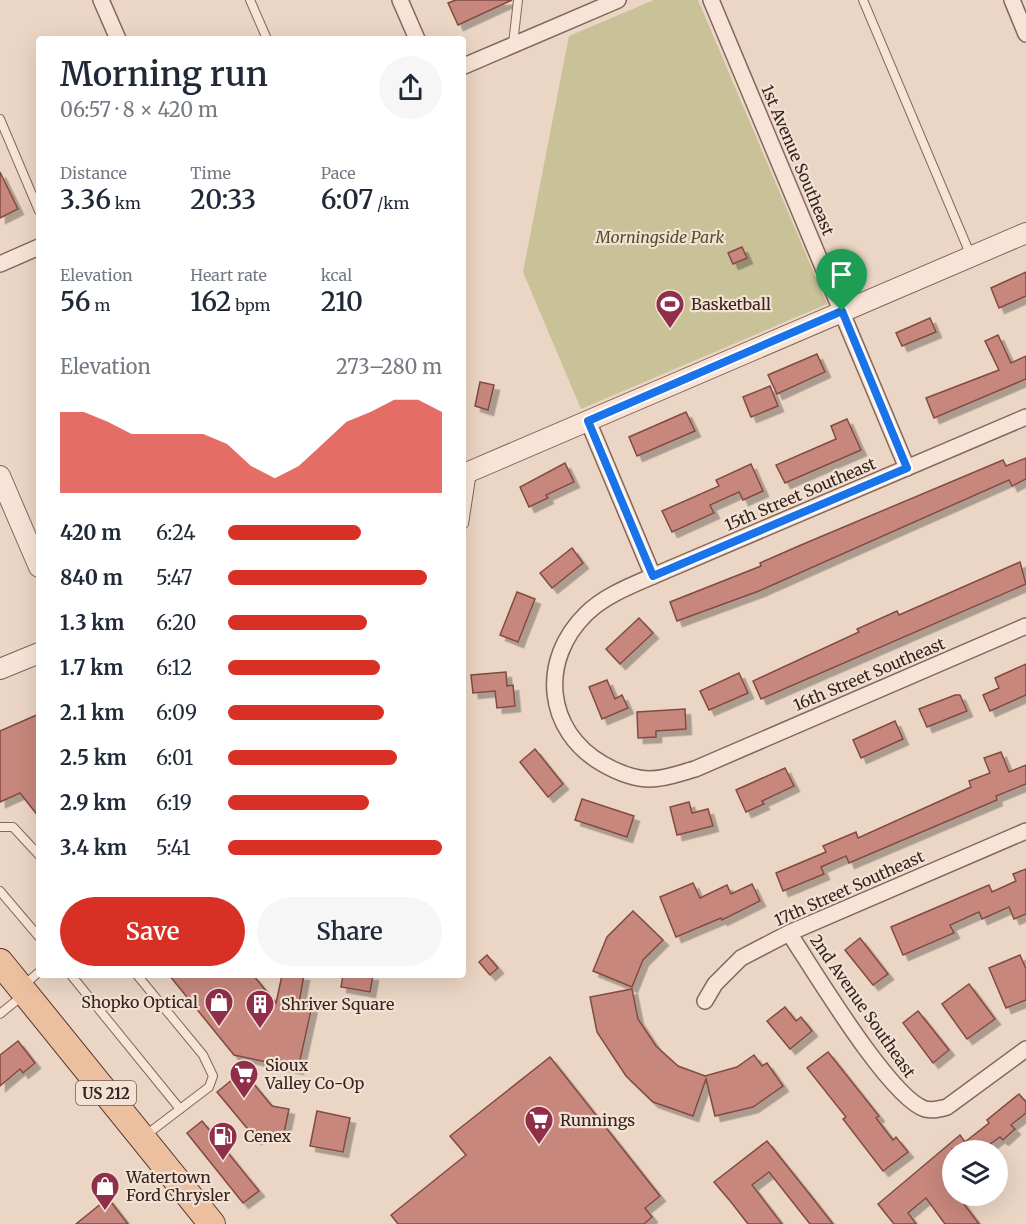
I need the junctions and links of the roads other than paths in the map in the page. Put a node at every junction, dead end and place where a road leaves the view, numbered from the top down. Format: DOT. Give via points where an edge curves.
graph roads {
  1 [pos="101,0"];
  2 [pos="250,0"];
  3 [pos="400,0"];
  4 [pos="518,0"];
  5 [pos="618,0"];
  6 [pos="711,0"];
  7 [pos="863,0"];
  8 [pos="1012,0"];
  9 [pos="1026,34"];
  10 [pos="117,36"];
  11 [pos="266,36"];
  12 [pos="416,36"];
  13 [pos="513,44"];
  14 [pos="466,65"];
  15 [pos="0,119"];
  16 [pos="36,204"];
  17 [pos="1026,233"];
  18 [pos="36,248"];
  19 [pos="971,256"];
  20 [pos="0,264"];
  21 [pos="842,311"];
  22 [pos="1026,417"];
  23 [pos="588,421"];
  24 [pos="907,468"];
  25 [pos="468,472"];
  26 [pos="0,476"];
  27 [pos="466,498"];
  28 [pos="36,560"];
  29 [pos="653,576"];
  30 [pos="1026,626"];
  31 [pos="36,654"];
  32 [pos="0,669"];
  33 [pos="558,710"];
  34 [pos="0,827"];
  35 [pos="1026,831"];
  36 [pos="36,852"];
  37 [pos="0,891"];
  38 [pos="36,933"];
  39 [pos="789,933"];
  40 [pos="0,962"];
  41 [pos="73,978"];
  42 [pos="139,978"];
  43 [pos="29,984"];
  44 [pos="705,1001"];
  45 [pos="0,1014"];
  46 [pos="1026,1048"];
  47 [pos="180,1109"];
  48 [pos="142,1138"];
  49 [pos="212,1224"];
  1 -- 10 [label="street"];
  2 -- 11 [label="lane"];
  3 -- 12 [label="street"];
  4 -- 13 [label="lane"];
  5 -- 13 [label="street"];
  6 -- 21 [label="street, 1st Avenue Southeast"];
  7 -- 19 [label="lane"];
  8 -- 9 [label="street"];
  13 -- 14 [label="street"];
  15 -- 16 [label="lane"];
  17 -- 19 [label="street"];
  18 -- 20 [label="street"];
  19 -- 21 [label="street"];
  21 -- 23 [label="street"];
  21 -- 24 [label="street, 1st Avenue Southeast"];
  22 -- 24 [label="street, 15th Street Southeast"];
  23 -- 25 [label="street"];
  23 -- 29 [label="street"];
  24 -- 29 [label="street, 15th Street Southeast"];
  25 -- 27 [label="lane"];
  26 -- 28 [label="street"];
  29 -- 33 [label="street, 15th Street Southeast" via="602,602 574,628 563,644 557,664"];
  30 -- 33 [label="street, 16th Street Southeast" via="671,776 650,779 613,770 580,749 566,732"];
  31 -- 32 [label="street"];
  34 -- 36 [label="lane" via="13,827"];
  35 -- 39 [label="street, 17th Street Southeast"];
  37 -- 38 [label="lane"];
  39 -- 44 [label="street, 17th Street Southeast" via="729,967"];
  39 -- 46 [label="street, 2nd Avenue Southeast" via="874,1059 913,1102 933,1110 947,1107"];
  40 -- 43 [label="main road, US 212"];
  41 -- 47 [label="lane"];
  42 -- 47 [label="lane" via="210,1066 213,1076 209,1087"];
  43 -- 45 [label="lane"];
  43 -- 48 [label="main road, US 212"];
  47 -- 48 [label="lane"];
  48 -- 49 [label="main road, US 212"];
}
